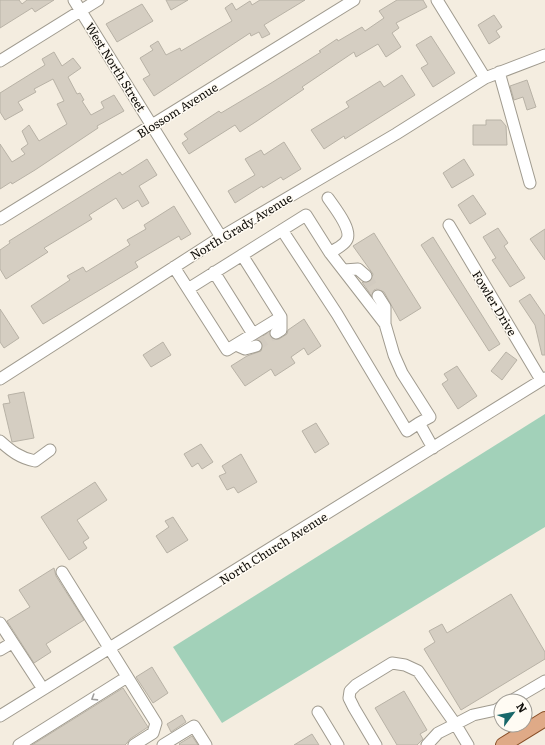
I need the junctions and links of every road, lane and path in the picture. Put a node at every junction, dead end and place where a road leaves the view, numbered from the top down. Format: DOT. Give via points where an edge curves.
graph roads {
  1 [pos="74,0"];
  2 [pos="98,0"];
  3 [pos="354,0"];
  4 [pos="437,0"];
  5 [pos="81,11"];
  6 [pos="545,55"];
  7 [pos="0,61"];
  8 [pos="499,72"];
  9 [pos="485,78"];
  10 [pos="152,125"];
  11 [pos="530,183"];
  12 [pos="328,198"];
  13 [pos="0,219"];
  14 [pos="449,225"];
  15 [pos="282,230"];
  16 [pos="221,237"];
  17 [pos="330,253"];
  18 [pos="242,255"];
  19 [pos="174,267"];
  20 [pos="344,270"];
  21 [pos="214,272"];
  22 [pos="366,276"];
  23 [pos="188,289"];
  24 [pos="378,296"];
  25 [pos="281,317"];
  26 [pos="385,324"];
  27 [pos="254,334"];
  28 [pos="276,334"];
  29 [pos="236,345"];
  30 [pos="256,346"];
  31 [pos="0,379"];
  32 [pos="543,379"];
  33 [pos="419,424"];
  34 [pos="0,441"];
  35 [pos="433,448"];
  36 [pos="50,450"];
  37 [pos="62,572"];
  38 [pos="0,623"];
  39 [pos="12,643"];
  40 [pos="110,649"];
  41 [pos="0,650"];
  42 [pos="127,677"];
  43 [pos="545,681"];
  44 [pos="42,689"];
  45 [pos="525,693"];
  46 [pos="493,711"];
  47 [pos="318,712"];
  48 [pos="0,716"];
  49 [pos="539,722"];
  50 [pos="456,725"];
  51 [pos="19,745"];
  52 [pos="134,745"];
  53 [pos="163,745"];
  54 [pos="206,745"];
  55 [pos="338,745"];
  56 [pos="376,745"];
  57 [pos="426,745"];
  58 [pos="468,745"];
  59 [pos="503,745"];
  60 [pos="516,745"];
  1 -- 5 [label="street, West North Street"];
  2 -- 5 [label="street"];
  3 -- 10 [label="street, Blossom Avenue"];
  4 -- 9 [label="street"];
  5 -- 7 [label="street"];
  5 -- 10 [label="street, West North Street"];
  6 -- 8 [label="street, North Grady Avenue"];
  8 -- 9 [label="street, North Grady Avenue"];
  8 -- 11 [label="street"];
  9 -- 16 [label="street, North Grady Avenue" via="396,134"];
  10 -- 13 [label="street, Blossom Avenue"];
  10 -- 16 [label="street, West North Street"];
  12 -- 17 [label="street" via="346,225 348,235 346,241"];
  14 -- 32 [label="street, Fowler Drive"];
  15 -- 17 [label="street" via="306,216"];
  15 -- 18 [label="street"];
  15 -- 33 [label="street" via="337,314 407,431"];
  16 -- 19 [label="street, North Grady Avenue"];
  17 -- 20 [label="street"];
  18 -- 21 [label="street"];
  18 -- 25 [label="street"];
  19 -- 23 [label="street"];
  19 -- 31 [label="street, North Grady Avenue"];
  20 -- 22 [label="street" via="358,269"];
  20 -- 26 [label="street"];
  21 -- 23 [label="street"];
  21 -- 27 [label="street"];
  23 -- 29 [label="street" via="227,350"];
  24 -- 26 [label="street" via="385,307"];
  25 -- 27 [label="street"];
  25 -- 28 [label="street" via="281,330"];
  26 -- 33 [label="street" via="402,372 430,416"];
  27 -- 29 [label="street"];
  29 -- 30 [label="street" via="245,349"];
  32 -- 35 [label="street, North Church Avenue"];
  33 -- 35 [label="street"];
  34 -- 36 [label="street" via="24,459 35,461"];
  35 -- 40 [label="street, North Church Avenue"];
  37 -- 40 [label="street"];
  38 -- 39 [label="street"];
  39 -- 41 [label="street"];
  39 -- 44 [label="street"];
  40 -- 42 [label="street"];
  40 -- 44 [label="street, North Church Avenue"];
  42 -- 51 [label="street, one-way"];
  42 -- 52 [label="street" via="156,723 153,733"];
  43 -- 45 [label="street"];
  44 -- 48 [label="street, North Church Avenue"];
  46 -- 50 [label="street" via="473,715"];
  47 -- 55 [label="street"];
  49 -- 59 [label="main road"];
  49 -- 60 [label="main road"];
  50 -- 56 [label="street" via="418,671 392,663 350,691 349,698"];
  50 -- 57 [label="street" via="438,733"];
  50 -- 58 [label="street"];
  53 -- 54 [label="street" via="194,726"];
}
